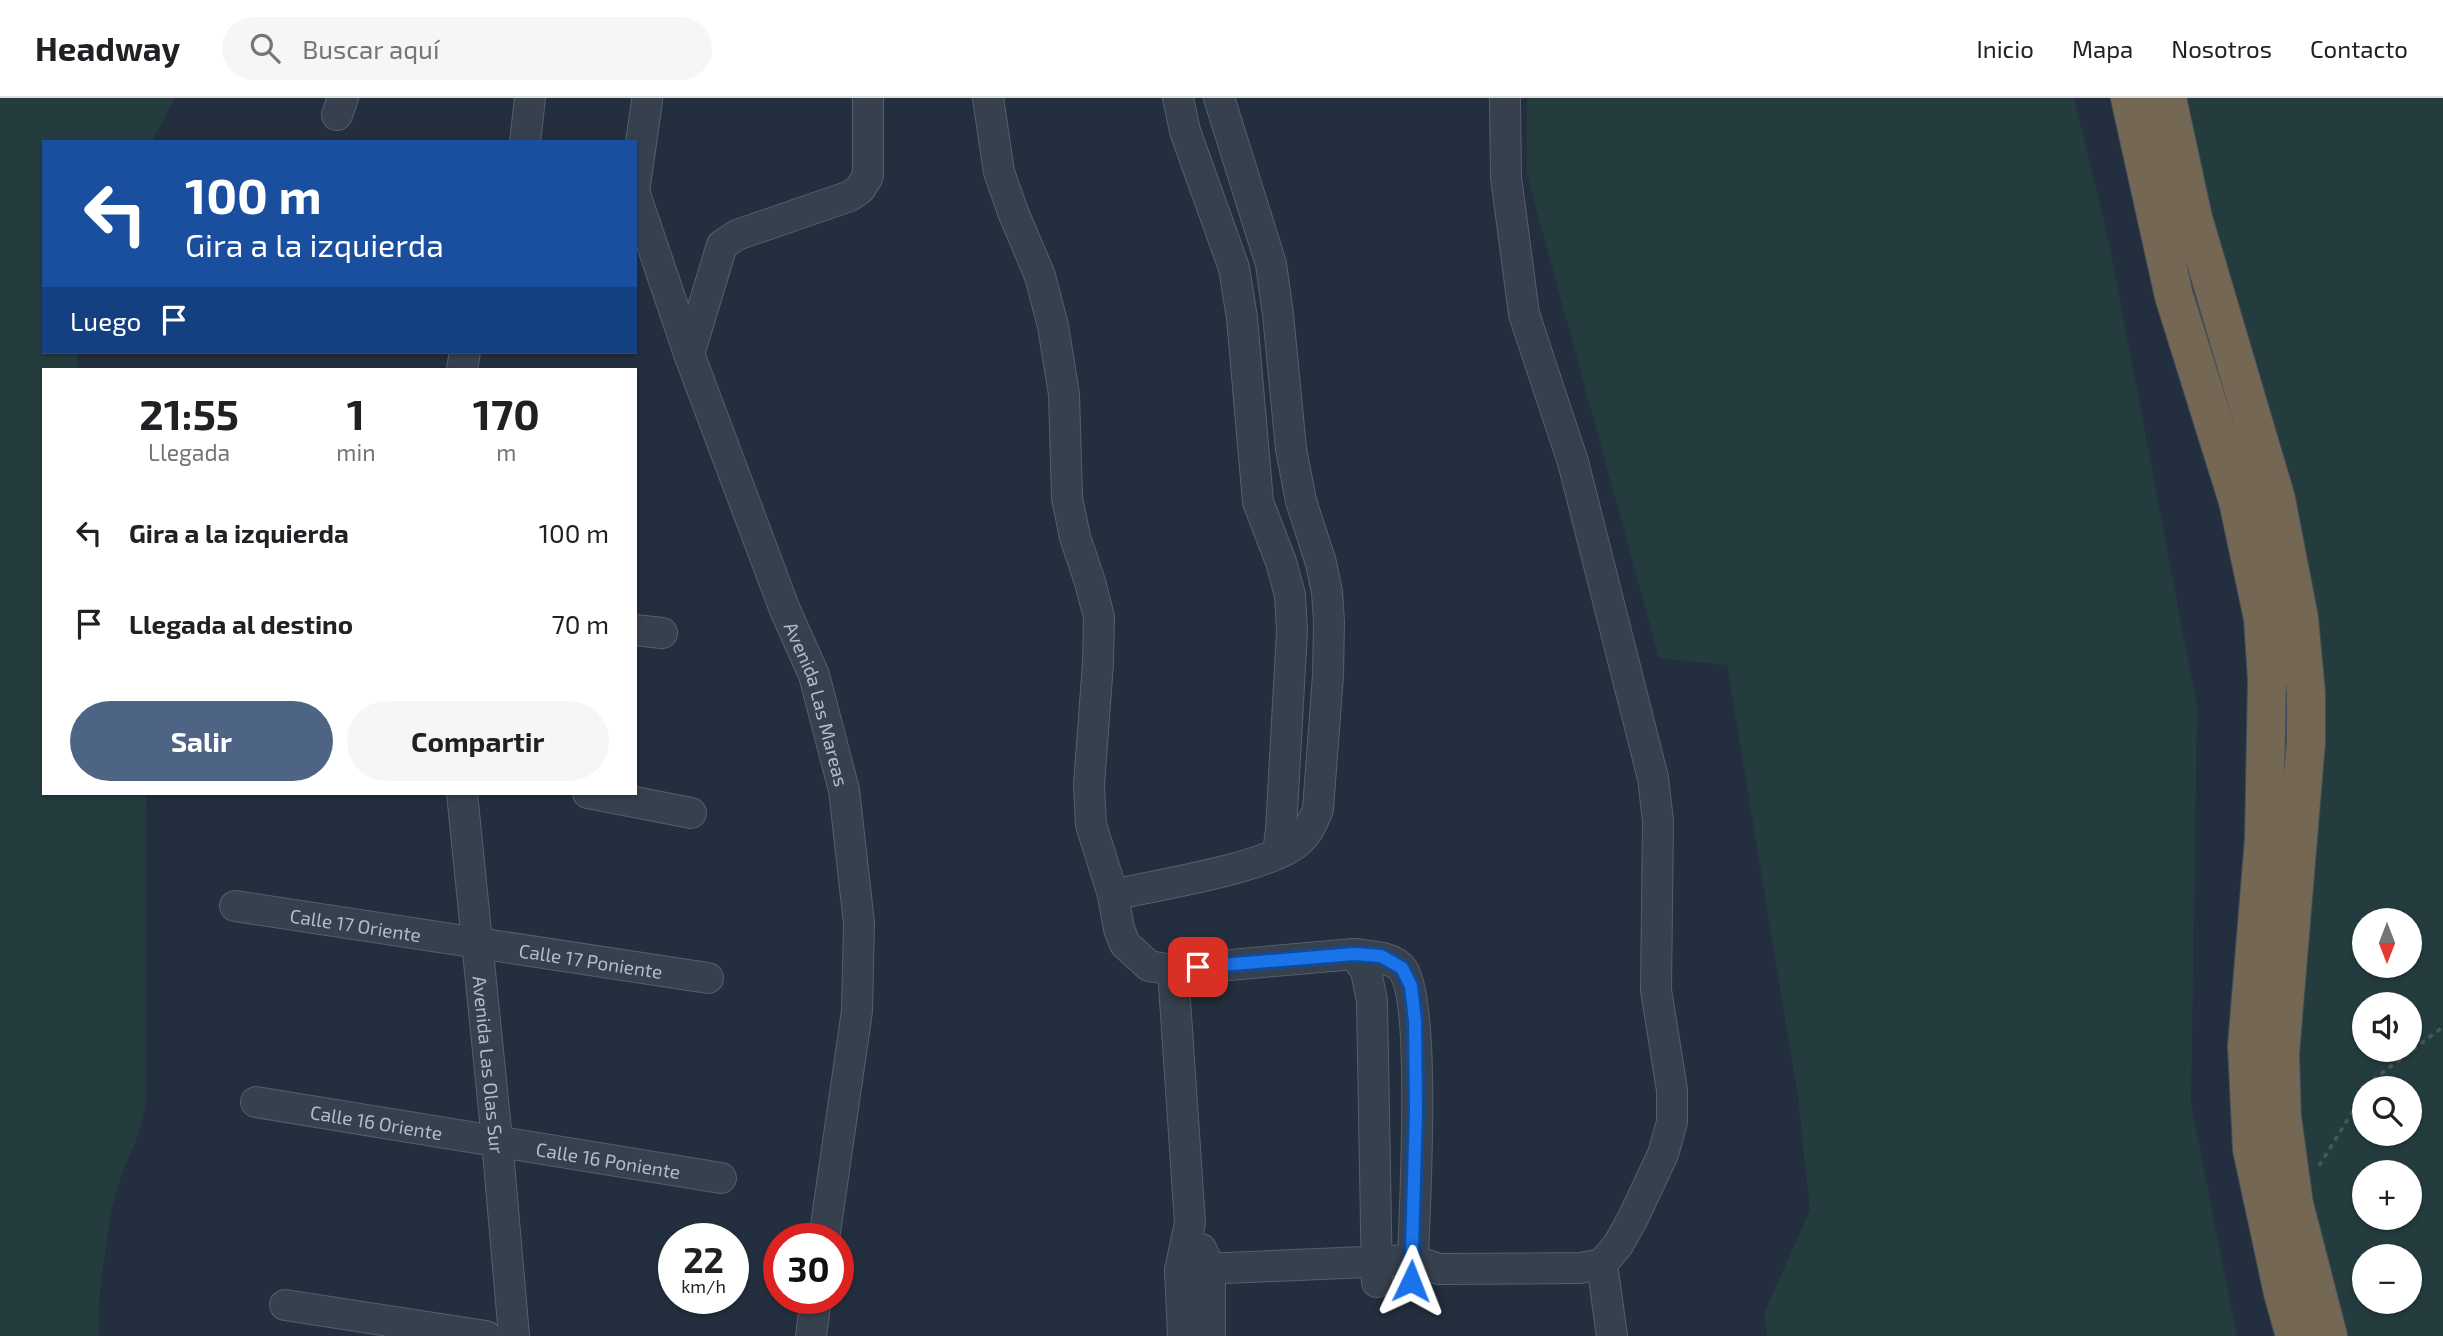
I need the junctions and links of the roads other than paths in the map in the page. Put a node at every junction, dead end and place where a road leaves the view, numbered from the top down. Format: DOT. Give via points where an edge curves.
graph roads {
  1 [pos="530,98"];
  2 [pos="868,98"];
  3 [pos="988,98"];
  4 [pos="1178,98"];
  5 [pos="1219,98"];
  6 [pos="1505,98"];
  7 [pos="2130,98"];
  8 [pos="2167,98"];
  9 [pos="647,101"];
  10 [pos="525,140"];
  11 [pos="637,172"];
  12 [pos="637,200"];
  13 [pos="1271,264"];
  14 [pos="1234,268"];
  15 [pos="689,354"];
  16 [pos="462,795"];
  17 [pos="597,795"];
  18 [pos="691,813"];
  19 [pos="1278,853"];
  20 [pos="1113,895"];
  21 [pos="235,906"];
  22 [pos="476,944"];
  23 [pos="1354,954"];
  24 [pos="1173,970"];
  25 [pos="708,978"];
  26 [pos="256,1102"];
  27 [pos="497,1140"];
  28 [pos="721,1178"];
  29 [pos="826,1223"];
  30 [pos="1602,1264"];
  31 [pos="1421,1270"];
  32 [pos="1377,1271"];
  33 [pos="1196,1278"];
  34 [pos="285,1305"];
  35 [pos="814,1314"];
  36 [pos="486,1336"];
  37 [pos="514,1336"];
  38 [pos="811,1336"];
  39 [pos="1183,1336"];
  40 [pos="1210,1336"];
  41 [pos="1612,1336"];
  42 [pos="2295,1336"];
  43 [pos="2329,1336"];
  1 -- 10 [label="street"];
  2 -- 15 [label="street" via="868,176 860,189 737,234 722,245"];
  3 -- 20 [label="street" via="999,172 1040,276 1053,326 1064,394 1067,498 1099,617 1089,785 1091,825"];
  4 -- 14 [label="street" via="1185,131"];
  5 -- 13 [label="street"];
  6 -- 30 [label="street" via="1506,177 1524,314 1573,462 1653,778 1658,821 1656,990 1672,1090 1672,1122 1663,1154 1633,1218"];
  7 -- 42 [label="highway" via="2174,296 2238,501 2263,618 2267,680 2264,839 2247,1046 2252,1149"];
  8 -- 43 [label="highway" via="2193,218 2276,499 2299,618 2306,741 2280,1054 2282,1117 2294,1204"];
  9 -- 11 [label="street"];
  12 -- 15 [label="street, Avenida Las Mareas"];
  13 -- 14 [label="street"];
  13 -- 19 [label="street" via="1292,449 1301,501 1321,563 1329,622 1318,809 1304,836"];
  14 -- 19 [label="street" via="1258,502 1290,595 1292,631"];
  15 -- 29 [label="street, Avenida Las Mareas" via="814,675 844,790 859,923 857,1012"];
  16 -- 22 [label="street, Avenida Las Olas Sur"];
  17 -- 18 [label="street"];
  19 -- 20 [label="street" via="1258,862"];
  20 -- 24 [label="street" via="1125,944 1149,966"];
  21 -- 22 [label="street, Calle 17 Oriente"];
  22 -- 25 [label="street, Calle 17 Poniente"];
  22 -- 27 [label="street, Avenida Las Olas Sur"];
  23 -- 24 [label="street"];
  23 -- 31 [label="street" via="1381,956 1402,968 1411,986"];
  23 -- 32 [label="street" via="1366,971 1372,1001"];
  24 -- 33 [label="street"];
  26 -- 27 [label="street, Calle 16 Oriente"];
  27 -- 28 [label="street, Calle 16 Poniente"];
  27 -- 37 [label="street, Avenida Las Olas Sur"];
  30 -- 31 [label="street"];
  30 -- 41 [label="street"];
  31 -- 32 [label="street"];
  32 -- 33 [label="street"];
  33 -- 39 [label="street"];
  33 -- 40 [label="street"];
  34 -- 36 [label="street"];
  35 -- 38 [label="street"];
}
